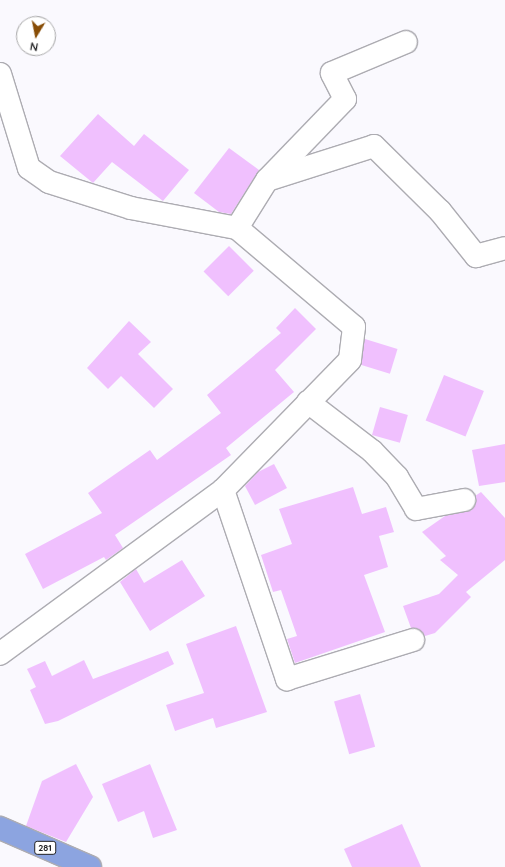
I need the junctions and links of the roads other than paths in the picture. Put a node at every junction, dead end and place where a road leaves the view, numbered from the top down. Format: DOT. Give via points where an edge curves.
graph roads {
  1 [pos="406,42"];
  2 [pos="0,74"];
  3 [pos="267,180"];
  4 [pos="237,228"];
  5 [pos="505,248"];
  6 [pos="308,402"];
  7 [pos="223,490"];
  8 [pos="464,500"];
  9 [pos="413,640"];
  10 [pos="0,654"];
  11 [pos="0,828"];
  12 [pos="90,867"];
  1 -- 3 [label="street" via="332,73 344,99"];
  2 -- 4 [label="street" via="29,168 49,182 130,208"];
  3 -- 4 [label="street"];
  3 -- 5 [label="street" via="374,146 440,211 476,256"];
  4 -- 6 [label="street" via="354,327 350,360"];
  6 -- 7 [label="street"];
  6 -- 8 [label="street" via="372,451 397,477 416,509"];
  7 -- 9 [label="street" via="287,679"];
  7 -- 10 [label="street"];
  11 -- 12 [label="highway, 281"];
}
